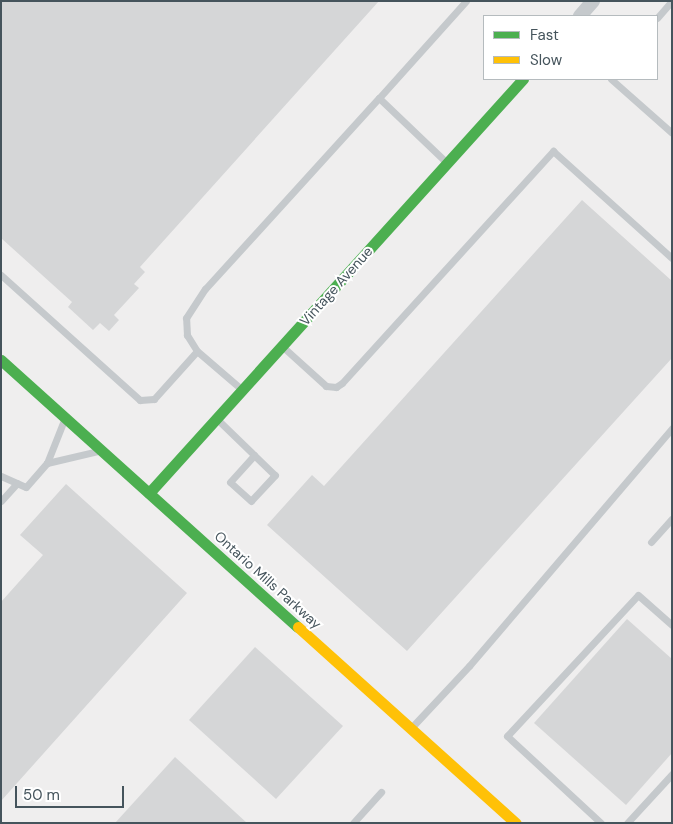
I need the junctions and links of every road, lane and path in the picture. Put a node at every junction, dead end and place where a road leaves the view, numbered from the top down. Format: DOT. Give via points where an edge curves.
graph roads {
  1 [pos="466,1"];
  2 [pos="593,1"];
  3 [pos="672,1"];
  4 [pos="581,15"];
  5 [pos="658,17"];
  6 [pos="522,80"];
  7 [pos="612,80"];
  8 [pos="379,98"];
  9 [pos="672,134"];
  10 [pos="447,163"];
  11 [pos="672,258"];
  12 [pos="1,275"];
  13 [pos="281,346"];
  14 [pos="197,352"];
  15 [pos="1,360"];
  16 [pos="242,390"];
  17 [pos="65,417"];
  18 [pos="216,418"];
  19 [pos="672,428"];
  20 [pos="102,450"];
  21 [pos="254,455"];
  22 [pos="47,463"];
  23 [pos="1,476"];
  24 [pos="17,483"];
  25 [pos="149,493"];
  26 [pos="1,501"];
  27 [pos="672,519"];
  28 [pos="651,542"];
  29 [pos="672,625"];
  30 [pos="411,728"];
  31 [pos="672,774"];
  32 [pos="381,792"];
  33 [pos="353,823"];
  34 [pos="516,823"];
  35 [pos="601,823"];
  36 [pos="627,823"];
  1 -- 8 [label="lane"];
  2 -- 4 [label="street"];
  3 -- 5 [label="lane"];
  6 -- 10 [label="main road, Vintage Avenue"];
  7 -- 9 [label="lane"];
  8 -- 10 [label="lane"];
  8 -- 14 [label="lane" via="205,289 186,318 187,335"];
  10 -- 13 [label="main road, Vintage Avenue"];
  11 -- 13 [label="lane" via="553,151 342,383 336,387 326,386"];
  12 -- 14 [label="lane" via="140,400 154,399"];
  13 -- 16 [label="main road, Vintage Avenue"];
  14 -- 16 [label="lane"];
  15 -- 17 [label="main road, Ontario Mills Parkway"];
  16 -- 18 [label="main road, Vintage Avenue"];
  17 -- 20 [label="main road, Ontario Mills Parkway"];
  17 -- 22 [label="lane"];
  18 -- 21 [label="lane"];
  18 -- 25 [label="main road, Vintage Avenue"];
  19 -- 30 [label="lane" via="469,666"];
  20 -- 22 [label="lane"];
  20 -- 25 [label="main road, Ontario Mills Parkway"];
  21 -- 21 [label="lane" via="275,475 251,501 230,482"];
  22 -- 24 [label="lane" via="26,487"];
  23 -- 24 [label="lane"];
  24 -- 26 [label="lane"];
  25 -- 30 [label="main road, Ontario Mills Parkway"];
  27 -- 28 [label="lane"];
  29 -- 35 [label="lane" via="638,595 507,736"];
  30 -- 34 [label="main road, Ontario Mills Parkway"];
  31 -- 36 [label="lane"];
  32 -- 33 [label="lane"];
}
